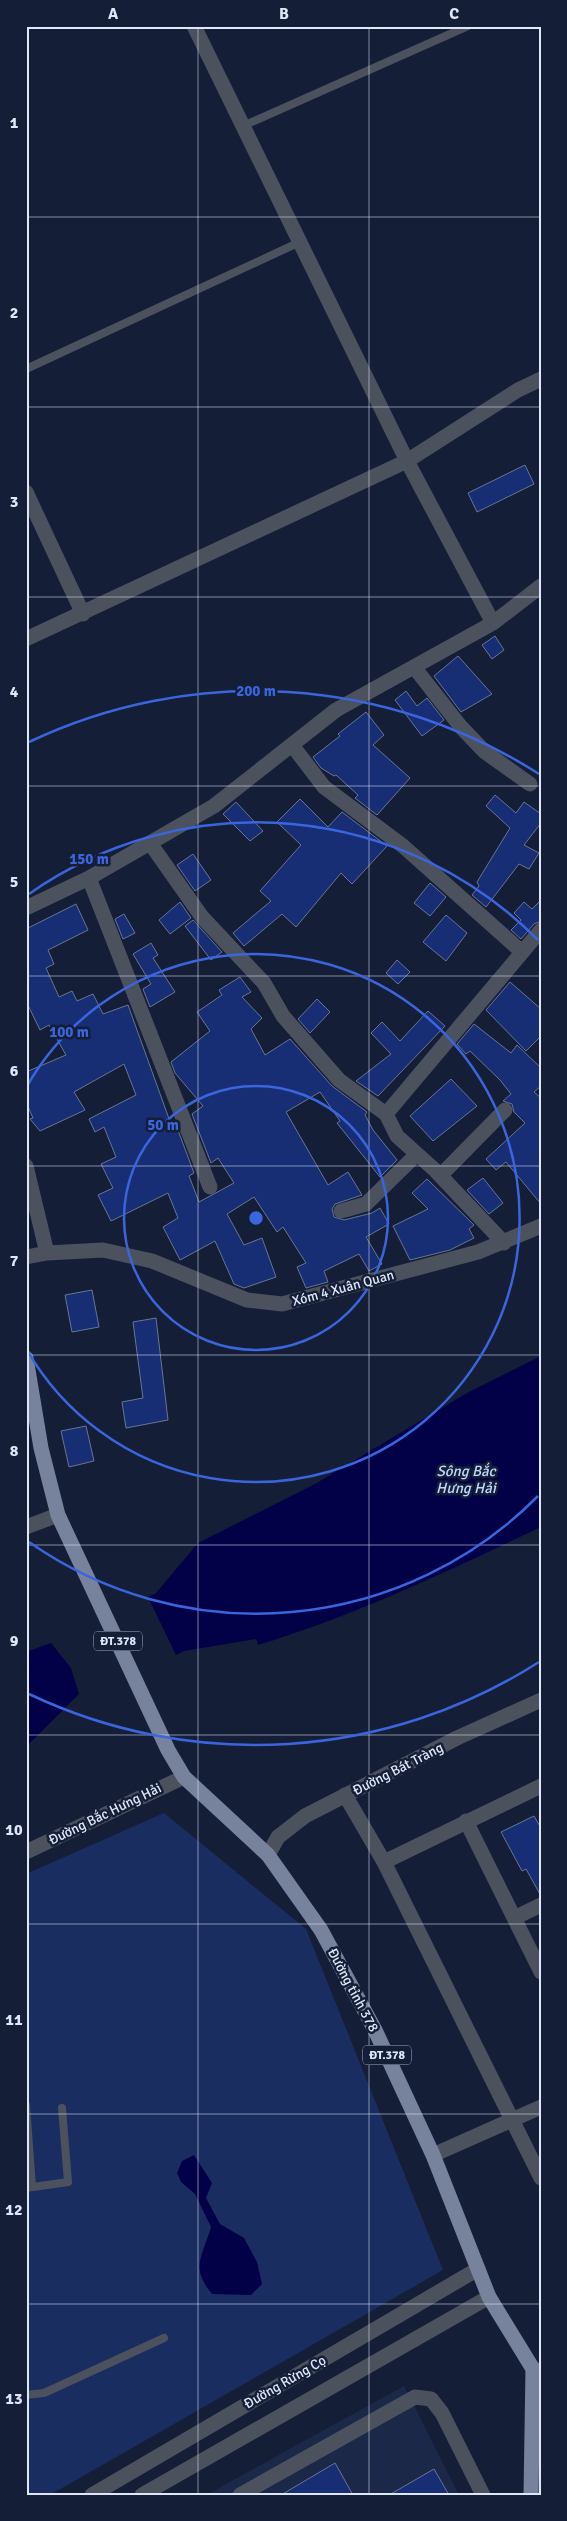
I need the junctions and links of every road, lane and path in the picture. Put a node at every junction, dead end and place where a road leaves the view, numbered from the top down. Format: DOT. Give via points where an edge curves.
graph roads {
  1 [pos="194,26"];
  2 [pos="468,26"];
  3 [pos="243,126"];
  4 [pos="300,242"];
  5 [pos="26,369"];
  6 [pos="541,379"];
  7 [pos="407,461"];
  8 [pos="26,492"];
  9 [pos="541,586"];
  10 [pos="83,614"];
  11 [pos="493,623"];
  12 [pos="26,639"];
  13 [pos="414,667"];
  14 [pos="292,745"];
  15 [pos="530,784"];
  16 [pos="150,843"];
  17 [pos="89,878"];
  18 [pos="26,908"];
  19 [pos="541,930"];
  20 [pos="522,952"];
  21 [pos="505,1110"];
  22 [pos="386,1114"];
  23 [pos="417,1154"];
  24 [pos="26,1166"];
  25 [pos="441,1175"];
  26 [pos="210,1187"];
  27 [pos="341,1211"];
  28 [pos="541,1226"];
  29 [pos="504,1243"];
  30 [pos="47,1253"];
  31 [pos="26,1257"];
  32 [pos="26,1358"];
  33 [pos="58,1514"];
  34 [pos="26,1527"];
  35 [pos="541,1700"];
  36 [pos="184,1777"];
  37 [pos="541,1786"];
  38 [pos="345,1795"];
  39 [pos="466,1821"];
  40 [pos="26,1852"];
  41 [pos="268,1855"];
  42 [pos="384,1862"];
  43 [pos="541,1905"];
  44 [pos="514,1918"];
  45 [pos="541,1972"];
  46 [pos="26,2105"];
  47 [pos="541,2107"];
  48 [pos="62,2108"];
  49 [pos="512,2121"];
  50 [pos="433,2155"];
  51 [pos="541,2178"];
  52 [pos="29,2187"];
  53 [pos="478,2269"];
  54 [pos="489,2296"];
  55 [pos="164,2338"];
  56 [pos="533,2368"];
  57 [pos="541,2382"];
  58 [pos="26,2395"];
  59 [pos="92,2495"];
  60 [pos="142,2495"];
  61 [pos="240,2495"];
  62 [pos="483,2495"];
  63 [pos="531,2495"];
  1 -- 3 [label="street"];
  2 -- 3 [label="lane"];
  3 -- 4 [label="street"];
  4 -- 5 [label="lane"];
  4 -- 7 [label="street"];
  6 -- 7 [label="street" via="518,390"];
  7 -- 10 [label="street"];
  7 -- 11 [label="street"];
  8 -- 10 [label="street"];
  9 -- 11 [label="street"];
  10 -- 12 [label="street"];
  11 -- 13 [label="street"];
  13 -- 14 [label="street" via="336,710"];
  13 -- 15 [label="street" via="485,752"];
  14 -- 16 [label="street" via="214,806"];
  14 -- 20 [label="street" via="324,787 404,846"];
  16 -- 17 [label="street"];
  16 -- 22 [label="street" via="202,917 264,983 283,1016 339,1080"];
  17 -- 18 [label="street"];
  17 -- 26 [label="street"];
  19 -- 20 [label="street"];
  20 -- 22 [label="street"];
  21 -- 25 [label="street"];
  22 -- 23 [label="street" via="398,1136"];
  23 -- 25 [label="street"];
  23 -- 27 [label="street" via="366,1204"];
  24 -- 30 [label="street"];
  25 -- 29 [label="street"];
  28 -- 29 [label="street, Xóm 4 Xuân Quan"];
  29 -- 30 [label="street, Xóm 4 Xuân Quan" via="282,1304 247,1300 152,1261 103,1250"];
  30 -- 31 [label="street, Xóm 4 Xuân Quan"];
  32 -- 33 [label="main road, ĐT.378" via="41,1448"];
  33 -- 34 [label="street"];
  33 -- 36 [label="main road, Đường tỉnh 378 / ĐT.378" via="168,1750"];
  35 -- 38 [label="street, Đường Bát Tràng"];
  36 -- 40 [label="street, Đường Bắc Hưng Hải"];
  36 -- 41 [label="main road, Đường tỉnh 378 / ĐT.378"];
  37 -- 39 [label="street"];
  38 -- 41 [label="street, Đường Bát Tràng" via="288,1828 278,1837"];
  38 -- 42 [label="street"];
  39 -- 42 [label="street"];
  39 -- 44 [label="street"];
  41 -- 50 [label="main road, Đường tỉnh 378 / ĐT.378" via="321,1930 375,2030"];
  42 -- 49 [label="street"];
  43 -- 44 [label="street"];
  44 -- 45 [label="street"];
  46 -- 52 [label="lane"];
  47 -- 49 [label="street"];
  48 -- 52 [label="lane" via="68,2182"];
  49 -- 50 [label="street"];
  49 -- 51 [label="street"];
  50 -- 53 [label="main road, Đường tỉnh 378 / ĐT.378"];
  53 -- 54 [label="main road, ĐT.378"];
  53 -- 59 [label="street, Đường Rừng Cọ"];
  54 -- 56 [label="main road"];
  54 -- 60 [label="street, Đường Rừng Cọ"];
  55 -- 58 [label="lane" via="44,2393"];
  56 -- 57 [label="main road"];
  56 -- 63 [label="main road"];
  61 -- 62 [label="street" via="415,2397 431,2399 442,2413"];
}
